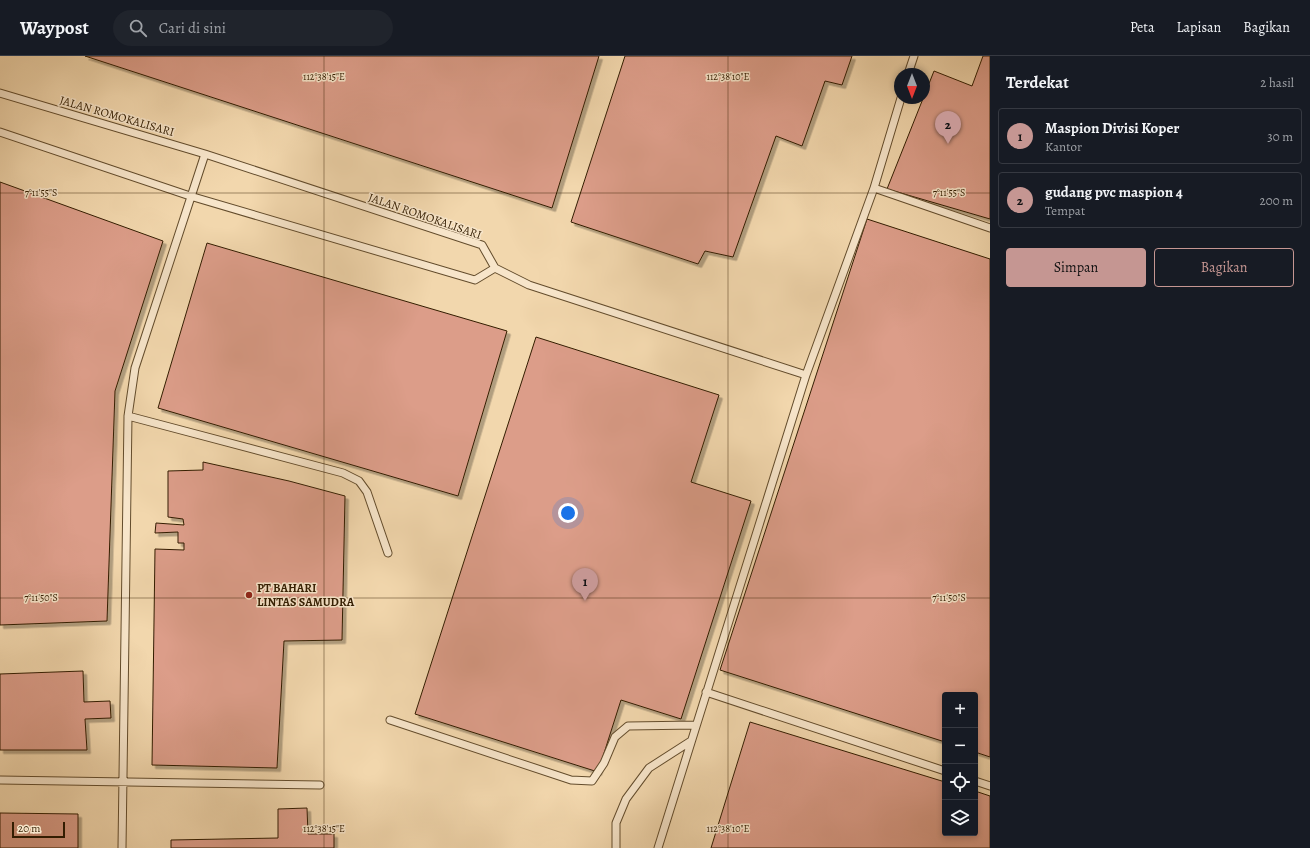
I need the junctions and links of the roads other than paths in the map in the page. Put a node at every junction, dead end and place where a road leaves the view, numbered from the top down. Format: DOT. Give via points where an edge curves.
graph roads {
  1 [pos="914,56"];
  2 [pos="910,68"];
  3 [pos="0,93"];
  4 [pos="899,104"];
  5 [pos="0,132"];
  6 [pos="204,154"];
  7 [pos="874,188"];
  8 [pos="190,196"];
  9 [pos="990,228"];
  10 [pos="495,268"];
  11 [pos="806,375"];
  12 [pos="128,416"];
  13 [pos="388,553"];
  14 [pos="706,692"];
  15 [pos="390,720"];
  16 [pos="696,725"];
  17 [pos="691,741"];
  18 [pos="942,770"];
  19 [pos="0,780"];
  20 [pos="978,782"];
  21 [pos="122,783"];
  22 [pos="320,785"];
  23 [pos="990,786"];
  24 [pos="122,848"];
  25 [pos="616,848"];
  26 [pos="658,848"];
  1 -- 2 [label="lane"];
  3 -- 6 [label="lane, JALAN ROMOKALISARI"];
  4 -- 7 [label="lane"];
  5 -- 8 [label="lane"];
  6 -- 8 [label="lane"];
  6 -- 10 [label="lane, JALAN ROMOKALISARI" via="482,245"];
  7 -- 9 [label="lane"];
  7 -- 11 [label="lane"];
  8 -- 10 [label="lane" via="475,280"];
  8 -- 12 [label="lane" via="135,368"];
  10 -- 11 [label="lane" via="529,285"];
  11 -- 14 [label="lane"];
  12 -- 13 [label="lane" via="343,473 359,481 367,492"];
  12 -- 21 [label="lane"];
  14 -- 16 [label="lane"];
  14 -- 18 [label="lane"];
  15 -- 16 [label="lane" via="571,780 592,781 604,763 615,737 628,726"];
  16 -- 17 [label="lane"];
  17 -- 25 [label="lane" via="649,768 626,799 616,823"];
  17 -- 26 [label="lane"];
  19 -- 21 [label="lane"];
  20 -- 23 [label="lane"];
  21 -- 22 [label="lane"];
  21 -- 24 [label="lane"];
}
